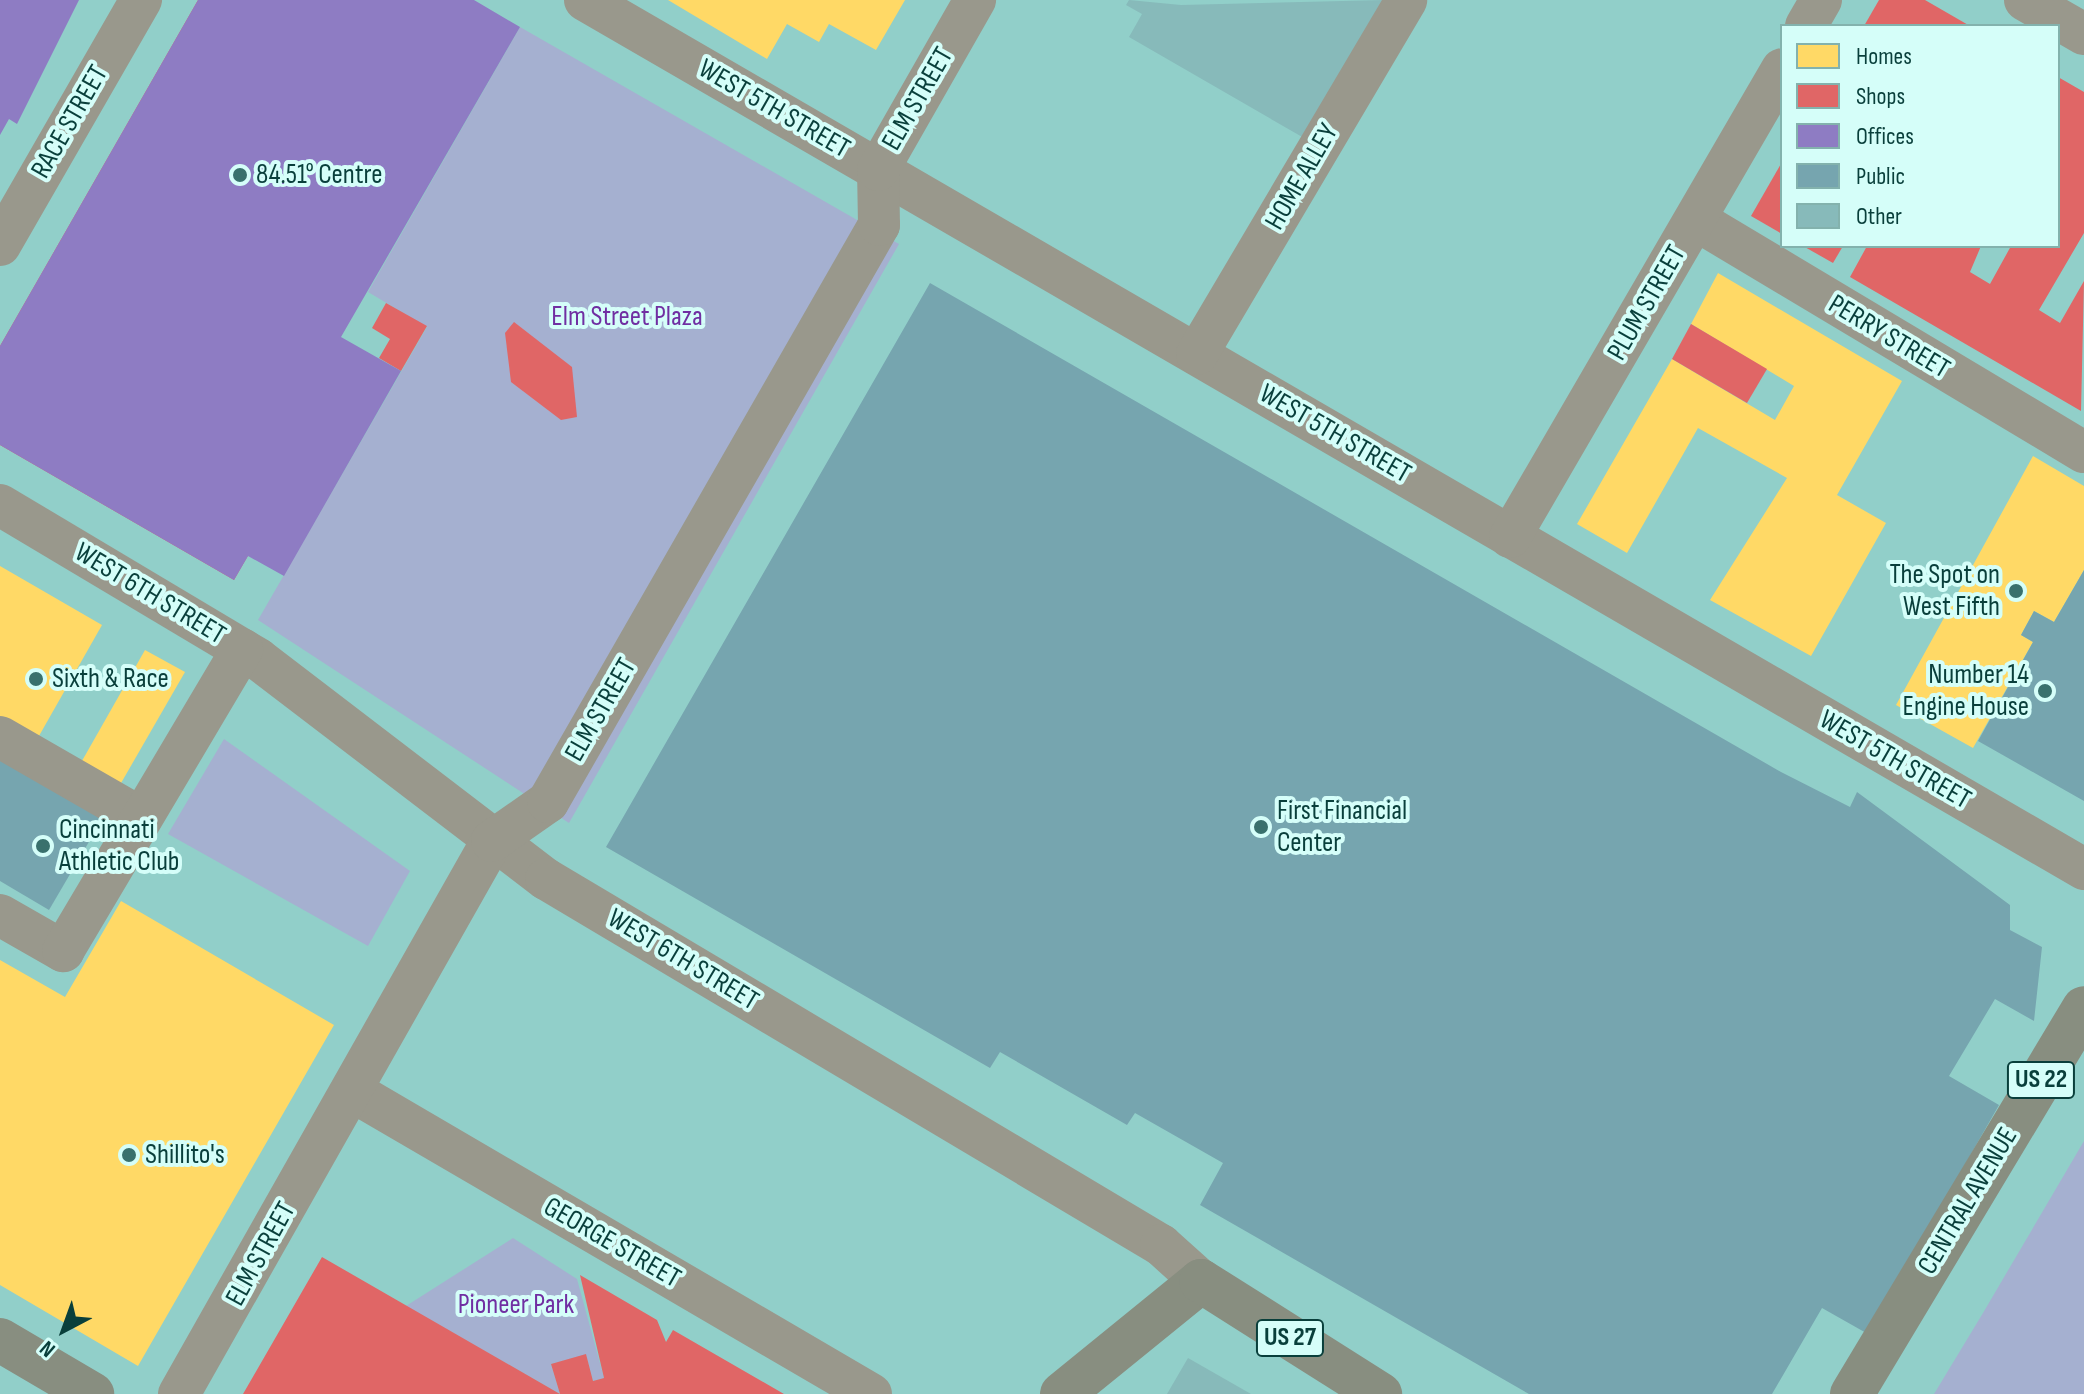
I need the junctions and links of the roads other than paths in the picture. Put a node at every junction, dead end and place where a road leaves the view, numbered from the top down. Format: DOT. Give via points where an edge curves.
graph roads {
  1 [pos="141,0"];
  2 [pos="585,0"];
  3 [pos="975,0"];
  4 [pos="1406,0"];
  5 [pos="1821,0"];
  6 [pos="2025,0"];
  7 [pos="1807,24"];
  8 [pos="2084,34"];
  9 [pos="1780,73"];
  10 [pos="878,170"];
  11 [pos="1696,220"];
  12 [pos="0,245"];
  13 [pos="1197,354"];
  14 [pos="2084,452"];
  15 [pos="0,505"];
  16 [pos="1510,537"];
  17 [pos="242,649"];
  18 [pos="0,737"];
  19 [pos="141,818"];
  20 [pos="492,841"];
  21 [pos="2084,869"];
  22 [pos="0,915"];
  23 [pos="2084,1008"];
  24 [pos="352,1091"];
  25 [pos="1201,1281"];
  26 [pos="0,1340"];
  27 [pos="92,1394"];
  28 [pos="179,1394"];
  29 [pos="871,1394"];
  30 [pos="1062,1394"];
  31 [pos="1380,1394"];
  32 [pos="1852,1394"];
  1 -- 12 [label="street, RACE STREET"];
  2 -- 10 [label="street, WEST 5TH STREET"];
  3 -- 10 [label="street, ELM STREET"];
  4 -- 13 [label="street, HOME ALLEY"];
  5 -- 7 [label="street"];
  6 -- 8 [label="street"];
  9 -- 11 [label="street, PLUM STREET"];
  10 -- 13 [label="street, WEST 5TH STREET"];
  10 -- 20 [label="street, ELM STREET" via="879,225 548,802"];
  11 -- 14 [label="street, PERRY STREET"];
  11 -- 16 [label="street, PLUM STREET"];
  13 -- 16 [label="street, WEST 5TH STREET"];
  15 -- 17 [label="street, WEST 6TH STREET"];
  16 -- 21 [label="street, WEST 5TH STREET"];
  17 -- 19 [label="street"];
  17 -- 20 [label="street, WEST 6TH STREET"];
  18 -- 19 [label="street"];
  19 -- 22 [label="street" via="63,951"];
  20 -- 24 [label="street, ELM STREET"];
  20 -- 25 [label="street, WEST 6TH STREET" via="1161,1245"];
  23 -- 32 [label="main road, CENTRAL AVENUE / US 22"];
  24 -- 28 [label="street, ELM STREET"];
  24 -- 29 [label="street, GEORGE STREET"];
  25 -- 30 [label="main road"];
  25 -- 31 [label="main road, WEST 6TH STREET / US 27"];
  26 -- 27 [label="main road"];
}
